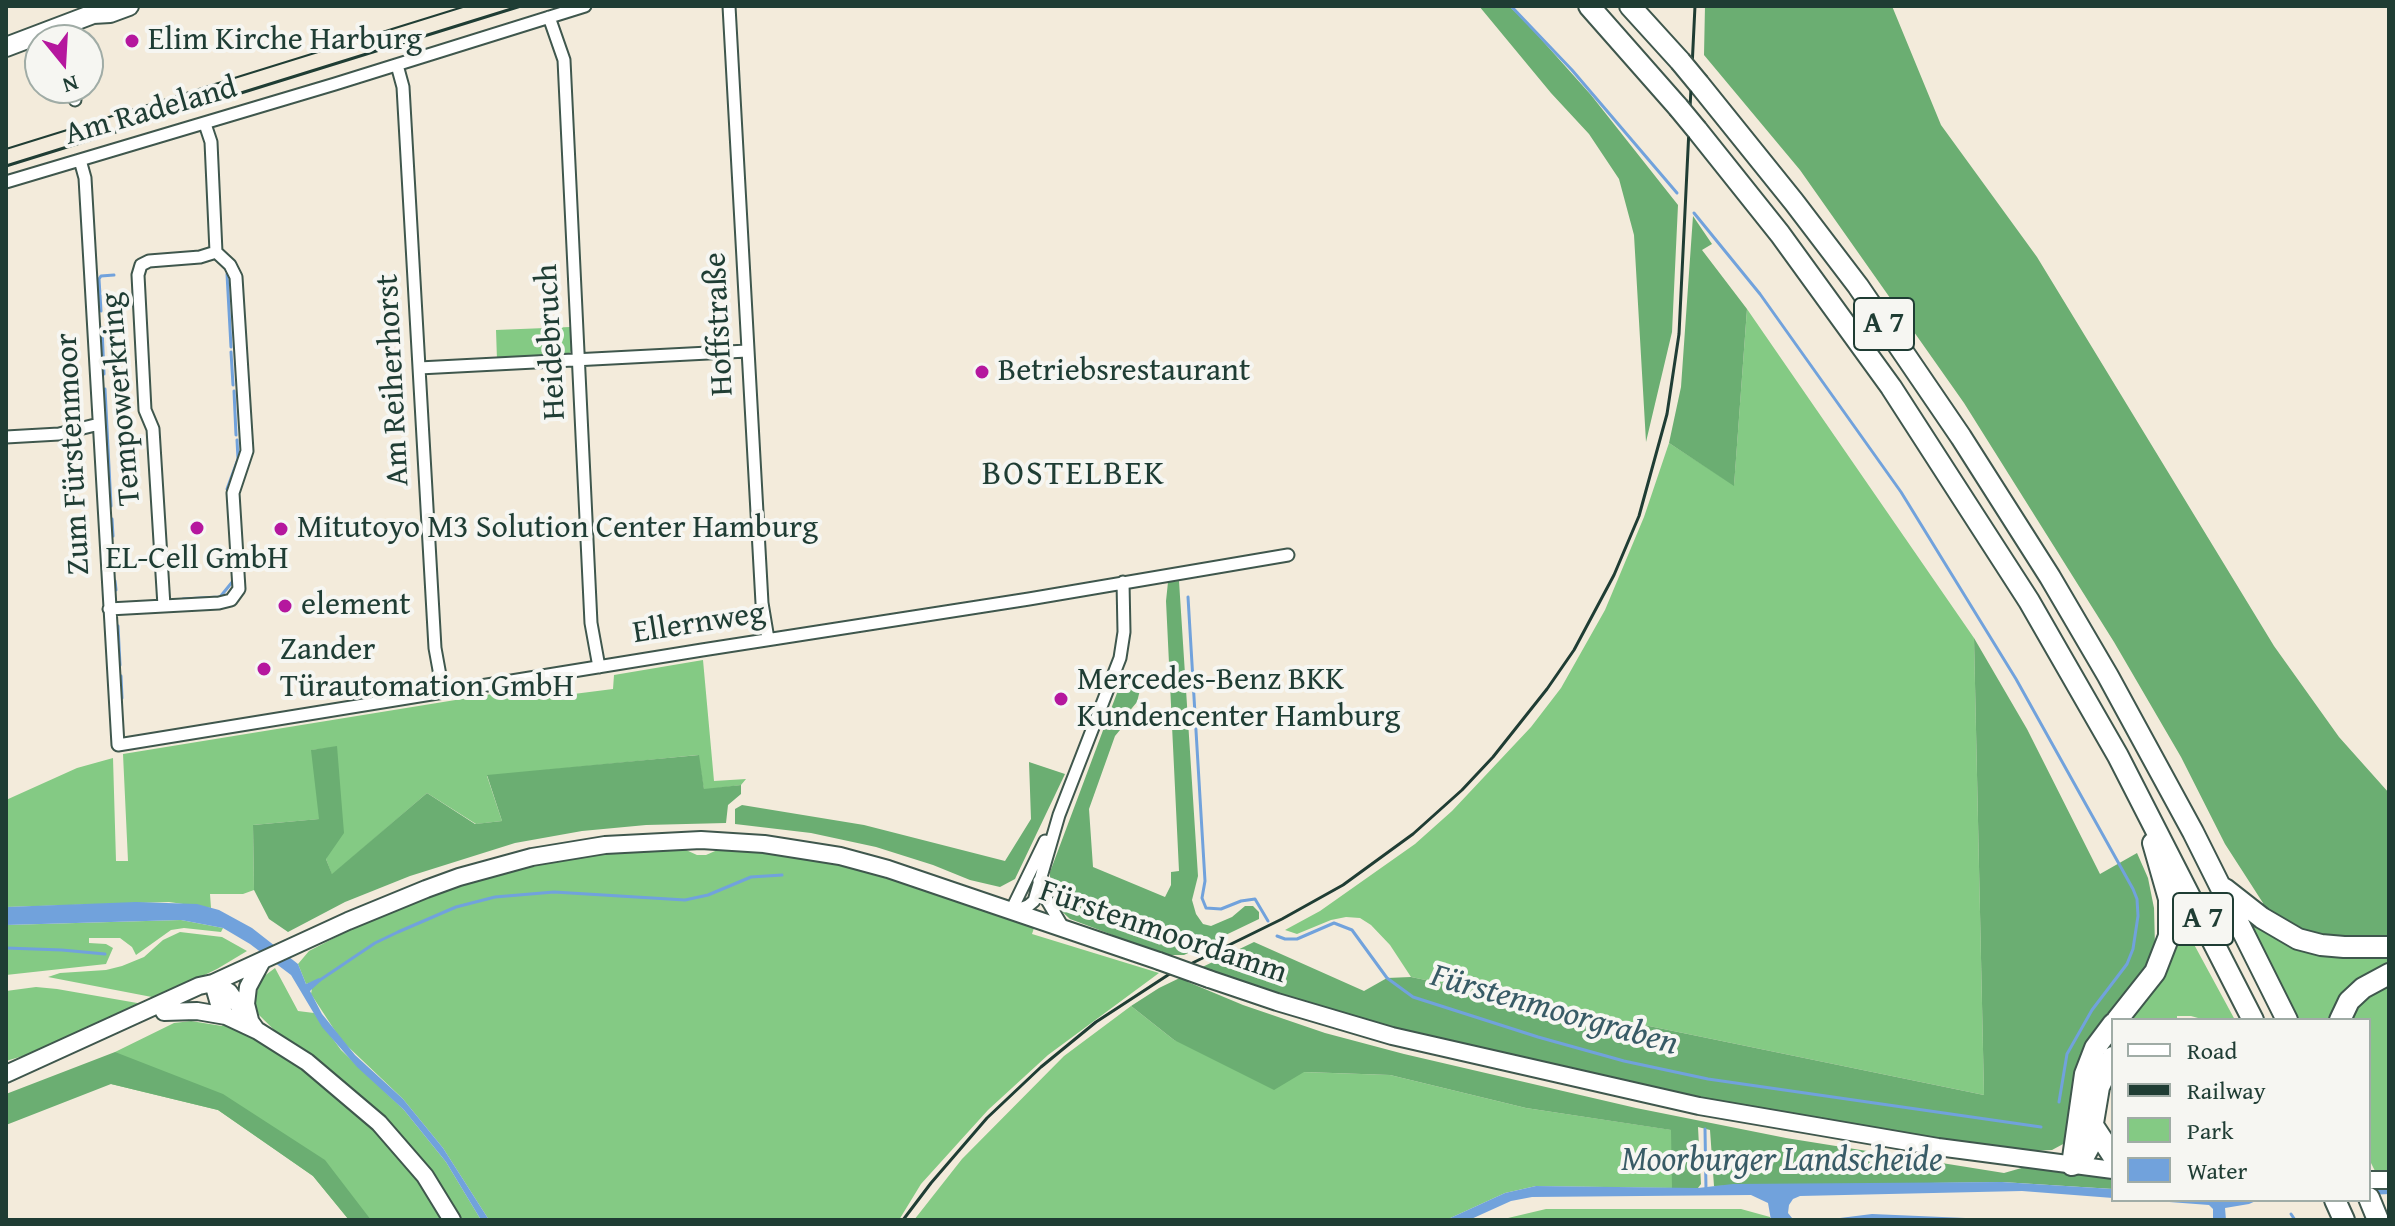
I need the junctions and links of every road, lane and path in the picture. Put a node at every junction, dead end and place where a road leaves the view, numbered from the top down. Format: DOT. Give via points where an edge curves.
graph roads {
  1 [pos="129,6"];
  2 [pos="585,6"];
  3 [pos="729,6"];
  4 [pos="1589,6"];
  5 [pos="1630,6"];
  6 [pos="98,10"];
  7 [pos="549,17"];
  8 [pos="6,47"];
  9 [pos="397,65"];
  10 [pos="205,124"];
  11 [pos="80,160"];
  12 [pos="6,182"];
  13 [pos="216,252"];
  14 [pos="747,351"];
  15 [pos="578,359"];
  16 [pos="419,368"];
  17 [pos="99,424"];
  18 [pos="6,437"];
  19 [pos="1288,555"];
  20 [pos="1123,582"];
  21 [pos="164,606"];
  22 [pos="109,609"];
  23 [pos="768,639"];
  24 [pos="599,667"];
  25 [pos="443,692"];
  26 [pos="118,745"];
  27 [pos="1059,815"];
  28 [pos="2151,819"];
  29 [pos="1039,881"];
  30 [pos="2222,887"];
  31 [pos="1011,911"];
  32 [pos="1064,929"];
  33 [pos="2389,947"];
  34 [pos="246,974"];
  35 [pos="2389,974"];
  36 [pos="213,983"];
  37 [pos="164,1012"];
  38 [pos="226,1016"];
  39 [pos="2118,1018"];
  40 [pos="2252,1018"];
  41 [pos="2286,1018"];
  42 [pos="2341,1018"];
  43 [pos="254,1026"];
  44 [pos="2111,1027"];
  45 [pos="2111,1061"];
  46 [pos="6,1074"];
  47 [pos="6,1085"];
  48 [pos="2092,1124"];
  49 [pos="2111,1153"];
  50 [pos="2072,1165"];
  51 [pos="2111,1170"];
  52 [pos="452,1220"];
  1 -- 6 [label="main road" via="110,13"];
  2 -- 7 [label="street, Am Radeland"];
  3 -- 14 [label="street, Hoffstraße"];
  4 -- 28 [label="highway, A 7, bridge" via="1697,130 1839,313 2029,601"];
  5 -- 30 [label="highway, A 7, bridge" via="1831,250 1961,437 2108,676"];
  6 -- 8 [label="main road" via="70,31"];
  7 -- 9 [label="street, Am Radeland"];
  7 -- 15 [label="street, Heidebruch" via="564,60"];
  9 -- 10 [label="street, Am Radeland"];
  9 -- 16 [label="street, Am Reiherhorst" via="403,87"];
  10 -- 11 [label="street, Am Radeland"];
  10 -- 13 [label="street" via="211,142"];
  11 -- 12 [label="street, Am Radeland"];
  11 -- 17 [label="street, Zum Fürstenmoor"];
  13 -- 21 [label="street, Tempowerkring" via="149,261 138,271"];
  13 -- 21 [label="street" via="236,277 247,451 233,493 240,586 224,603"];
  14 -- 15 [label="street"];
  14 -- 23 [label="street, Hoffstraße"];
  15 -- 16 [label="street"];
  15 -- 24 [label="street, Heidebruch" via="591,623"];
  16 -- 25 [label="street, Am Reiherhorst" via="435,648"];
  17 -- 18 [label="street" via="59,434"];
  17 -- 22 [label="street, Zum Fürstenmoor"];
  19 -- 20 [label="street, Ellernweg"];
  20 -- 23 [label="street, Ellernweg"];
  20 -- 27 [label="street" via="1120,658"];
  21 -- 22 [label="street"];
  22 -- 26 [label="street, Zum Fürstenmoor"];
  23 -- 24 [label="street, Ellernweg"];
  24 -- 25 [label="street, Ellernweg"];
  25 -- 26 [label="street, Ellernweg"];
  27 -- 29 [label="street"];
  27 -- 31 [label="street"];
  28 -- 39 [label="highway" via="2170,927 2155,972"];
  28 -- 40 [label="highway, A 7"];
  29 -- 31 [label="street" via="1032,904"];
  29 -- 32 [label="street"];
  30 -- 33 [label="highway" via="2298,939"];
  30 -- 41 [label="highway, A 7"];
  31 -- 32 [label="main road, Fürstenmoordamm"];
  31 -- 34 [label="main road, Fürstenmoordamm" via="840,856 752,843 653,841 532,857 459,877 300,943"];
  32 -- 50 [label="main road, Fürstenmoordamm, bridge" via="1379,1033 1667,1099"];
  34 -- 36 [label="main road, Fürstenmoordamm"];
  34 -- 43 [label="main road" via="246,1004"];
  35 -- 42 [label="highway" via="2363,988"];
  36 -- 37 [label="main road, Fürstenmoordamm"];
  36 -- 38 [label="main road"];
  36 -- 43 [label="main road" via="229,992"];
  36 -- 46 [label="main road, Fürstenmoordamm"];
  37 -- 38 [label="main road"];
  37 -- 47 [label="main road, Fürstenmoordamm"];
  38 -- 43 [label="main road"];
  43 -- 52 [label="main road" via="322,1073 379,1123 425,1176"];
  44 -- 50 [label="highway" via="2085,1074"];
  45 -- 48 [label="highway" via="2099,1087"];
  48 -- 49 [label="highway"];
  48 -- 50 [label="highway" via="2087,1152"];
  50 -- 51 [label="main road, Fürstenmoordamm"];
}
